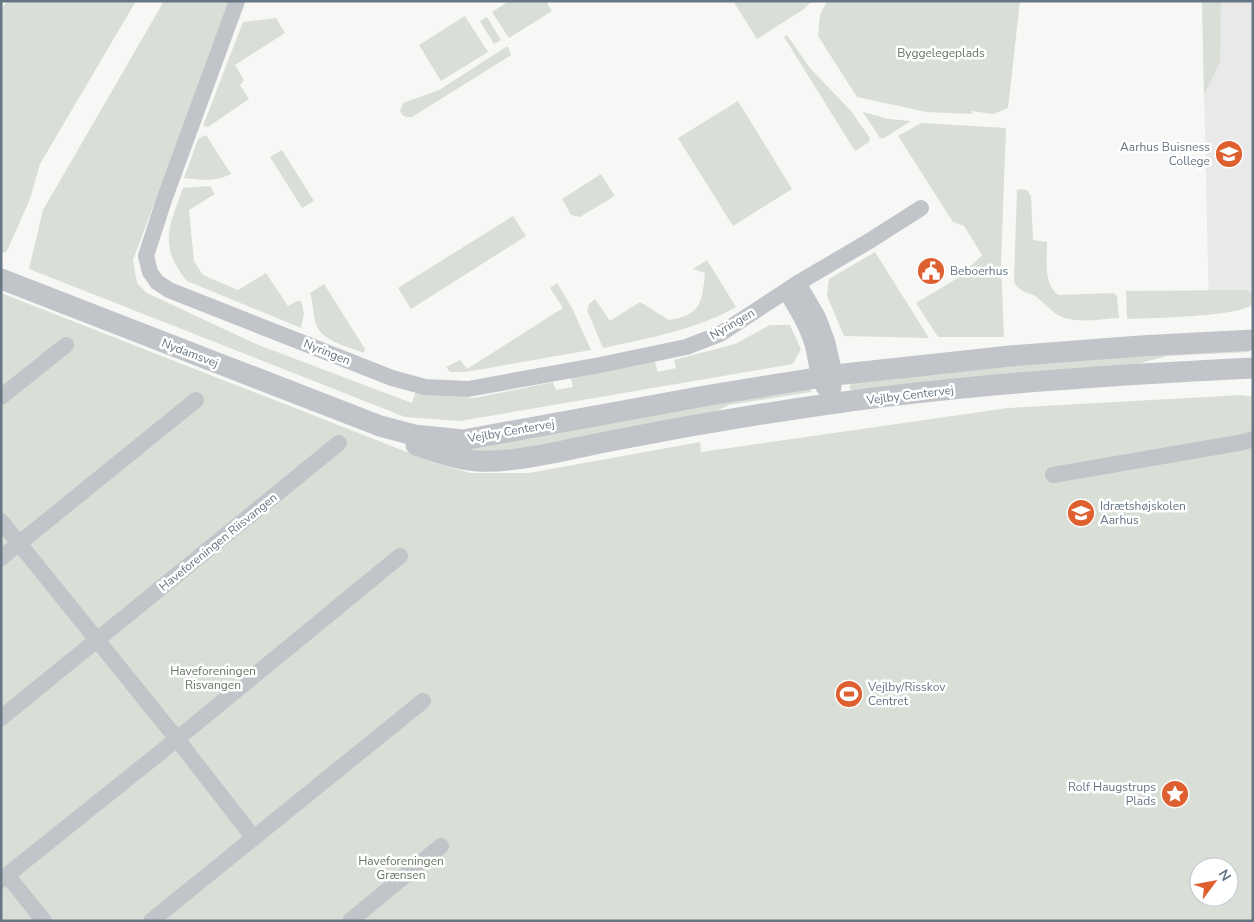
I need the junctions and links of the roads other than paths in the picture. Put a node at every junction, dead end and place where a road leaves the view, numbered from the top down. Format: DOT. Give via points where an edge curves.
graph roads {
  1 [pos="237,1"];
  2 [pos="921,208"];
  3 [pos="1,278"];
  4 [pos="792,287"];
  5 [pos="1253,340"];
  6 [pos="66,344"];
  7 [pos="1253,368"];
  8 [pos="827,376"];
  9 [pos="1,397"];
  10 [pos="196,400"];
  11 [pos="831,404"];
  12 [pos="380,426"];
  13 [pos="1253,439"];
  14 [pos="339,443"];
  15 [pos="1053,474"];
  16 [pos="1,521"];
  17 [pos="19,543"];
  18 [pos="400,556"];
  19 [pos="1,558"];
  20 [pos="98,640"];
  21 [pos="423,701"];
  22 [pos="1,718"];
  23 [pos="177,739"];
  24 [pos="253,837"];
  25 [pos="441,846"];
  26 [pos="4,877"];
  27 [pos="44,921"];
  28 [pos="151,921"];
  29 [pos="350,921"];
  1 -- 4 [label="street, Nyringen" via="146,256 150,272 169,290 392,378 425,387 468,390 686,347 720,334"];
  2 -- 4 [label="street, Nyringen"];
  3 -- 12 [label="street, Nydamsvej"];
  4 -- 8 [label="street" via="818,317 827,341"];
  5 -- 8 [label="street, Vejlby Centervej" via="1010,356"];
  6 -- 9 [label="street"];
  7 -- 11 [label="street, Vejlby Centervej" via="1118,374"];
  8 -- 11 [label="street"];
  8 -- 12 [label="street, Vejlby Centervej" via="463,440 414,435"];
  10 -- 17 [label="street"];
  11 -- 12 [label="street, Vejlby Centervej" via="687,426 497,461 461,459 409,443"];
  13 -- 15 [label="street"];
  14 -- 20 [label="street, Haveforeningen Riisvangen"];
  16 -- 17 [label="street"];
  17 -- 19 [label="street"];
  17 -- 20 [label="street"];
  18 -- 23 [label="street"];
  20 -- 22 [label="street, Haveforeningen Riisvangen"];
  20 -- 23 [label="street"];
  21 -- 24 [label="street"];
  23 -- 24 [label="street"];
  23 -- 26 [label="street"];
  24 -- 28 [label="street"];
  25 -- 29 [label="street"];
  26 -- 27 [label="street"];
}
